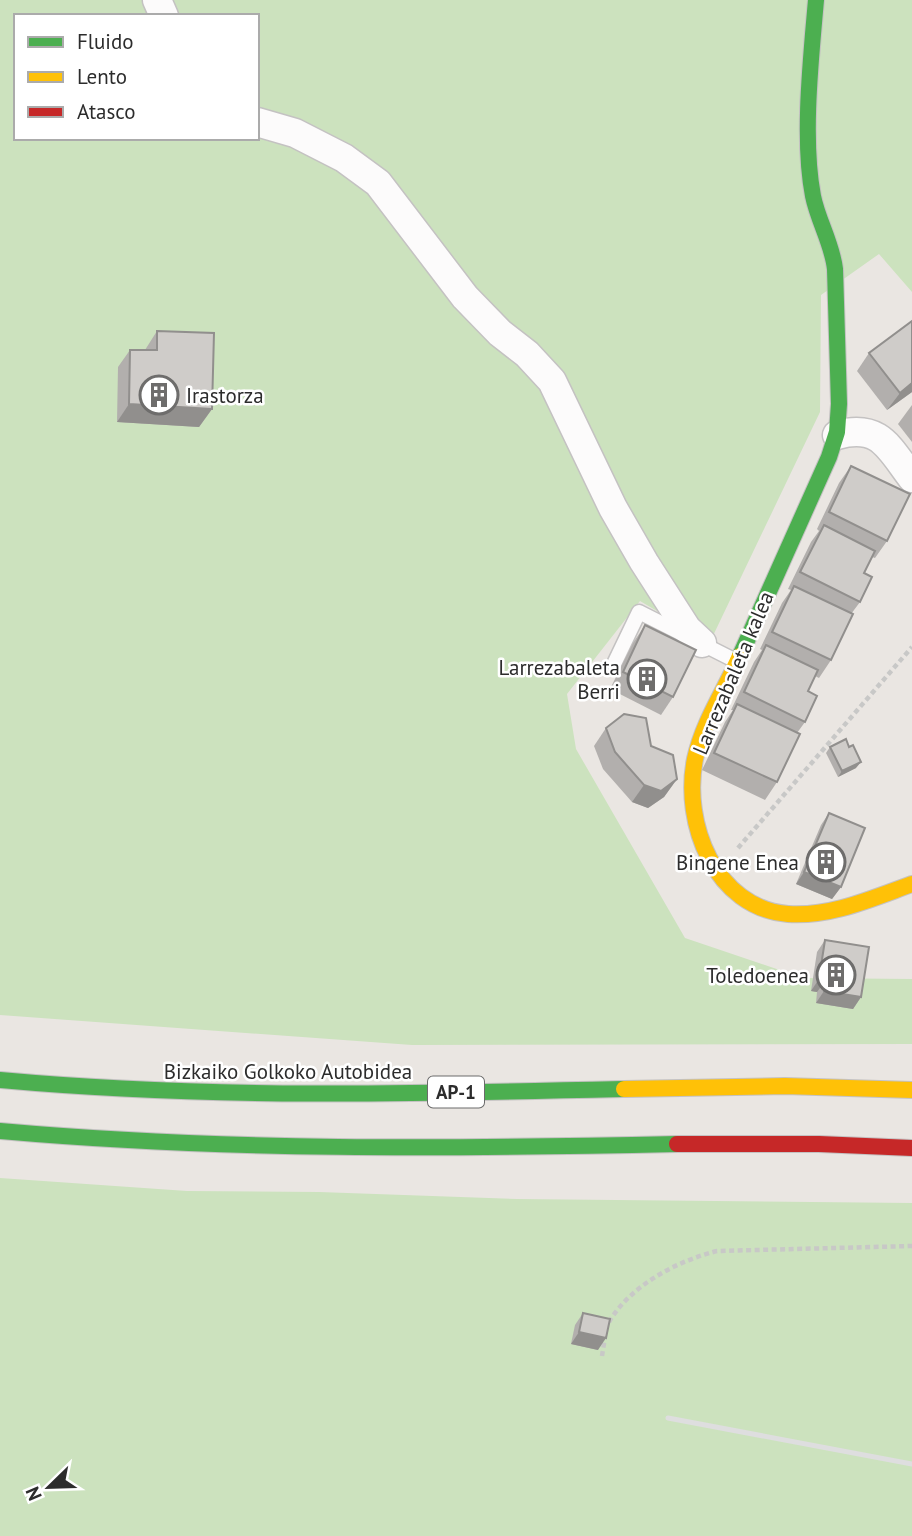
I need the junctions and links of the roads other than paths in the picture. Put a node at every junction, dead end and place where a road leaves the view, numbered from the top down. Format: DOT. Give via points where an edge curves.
graph roads {
  1 [pos="817,0"];
  2 [pos="259,123"];
  3 [pos="837,435"];
  4 [pos="912,478"];
  5 [pos="702,643"];
  6 [pos="738,662"];
  7 [pos="614,664"];
  8 [pos="912,884"];
  9 [pos="0,1080"];
  10 [pos="912,1090"];
  11 [pos="0,1132"];
  12 [pos="912,1148"];
  1 -- 3 [label="main road, Larrezabaleta kalea" via="808,82 812,189 834,262 841,379"];
  2 -- 5 [label="street" via="295,133 344,158 378,183 465,298 552,381 613,508 687,629"];
  3 -- 4 [label="street" via="869,432 885,442"];
  3 -- 6 [label="main road, Larrezabaleta kalea"];
  5 -- 6 [label="lane"];
  5 -- 7 [label="lane" via="639,612"];
  6 -- 8 [label="main road, Larrezabaleta kalea" via="698,744 693,769 695,820 702,846 717,872 744,898 782,915 849,906"];
  9 -- 10 [label="main road, Bizkaiko Golkoko Autobidea / AP-1" via="234,1094 756,1084"];
  11 -- 12 [label="main road" via="224,1145 431,1149 785,1143"];
}
